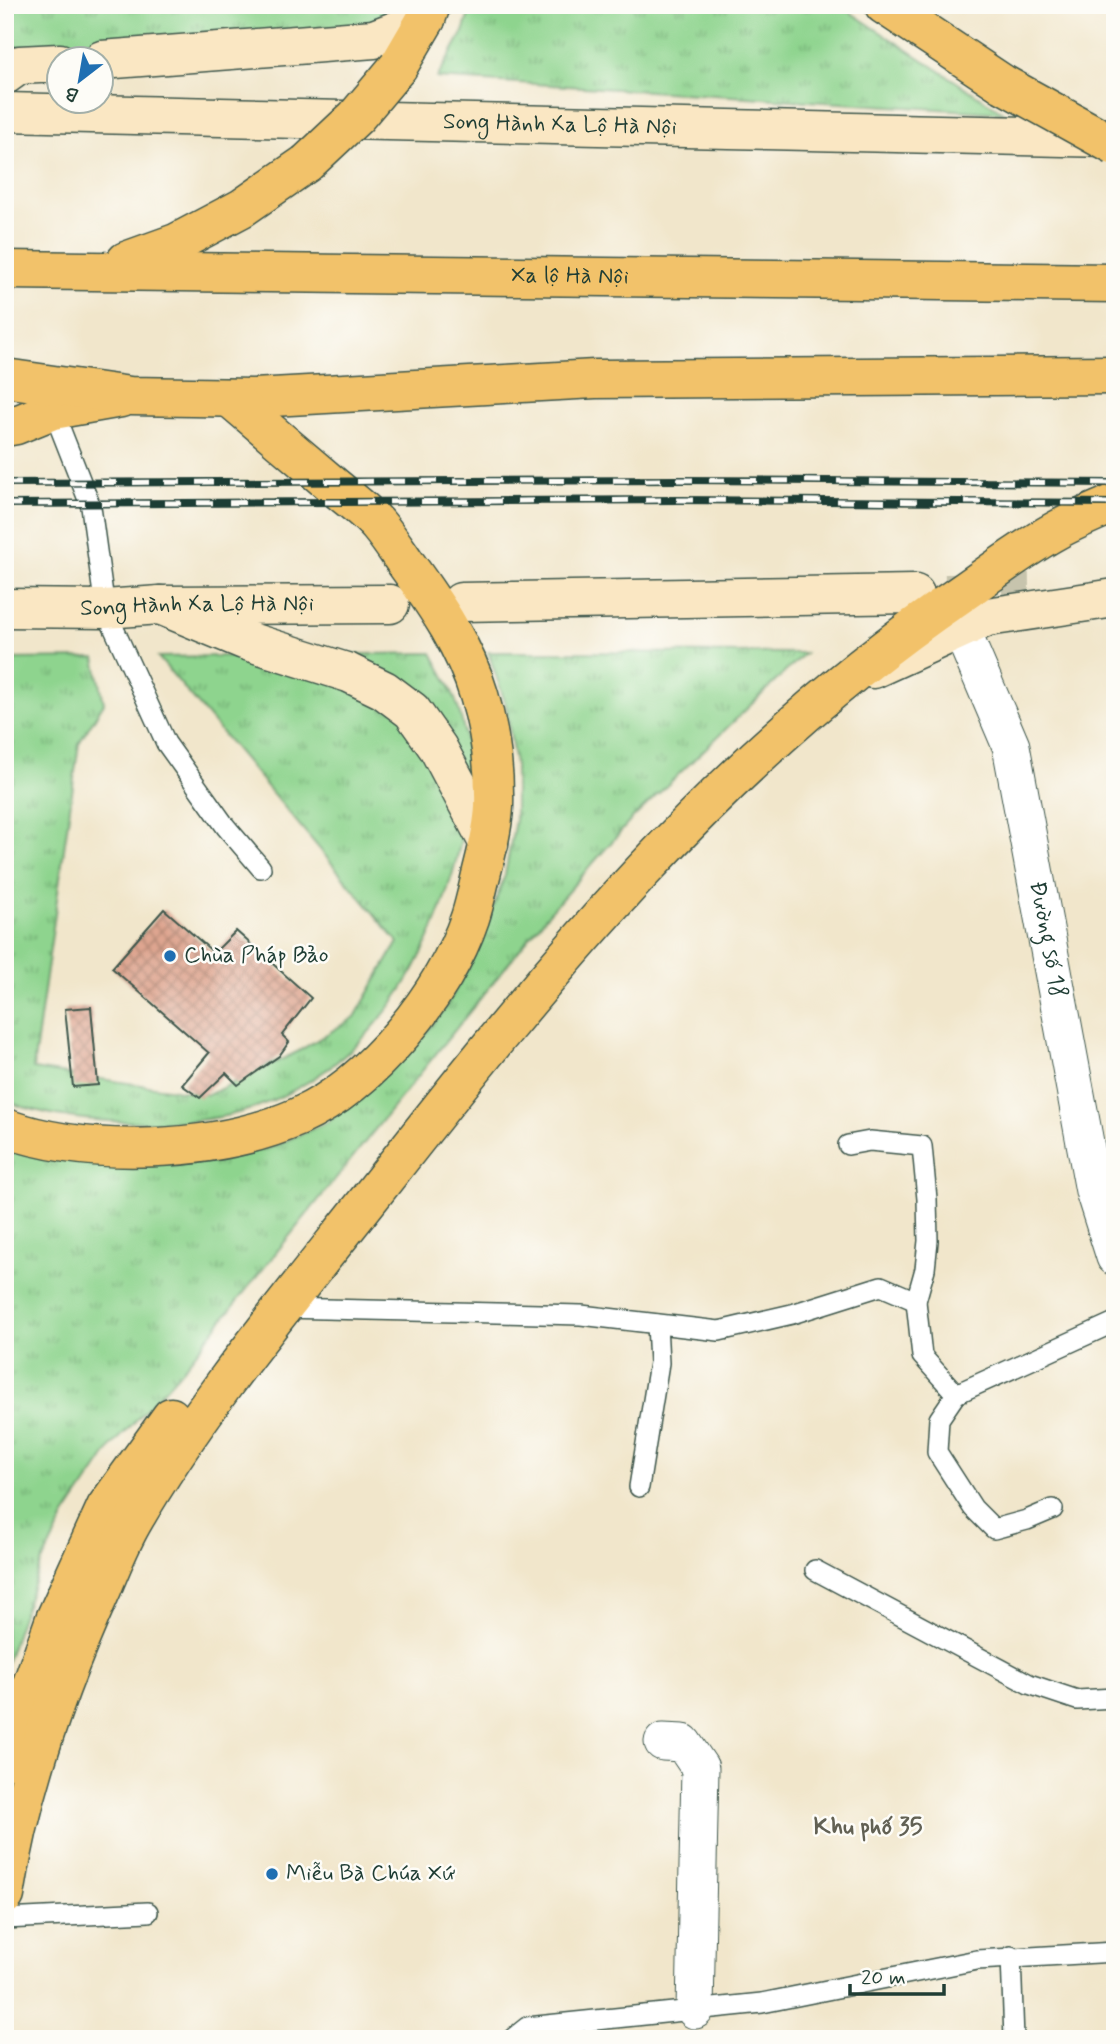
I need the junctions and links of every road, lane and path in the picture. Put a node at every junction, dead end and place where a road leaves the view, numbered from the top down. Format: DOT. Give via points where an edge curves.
graph roads {
  1 [pos="884,5"];
  2 [pos="429,12"];
  3 [pos="116,59"];
  4 [pos="46,64"];
  5 [pos="5,75"];
  6 [pos="5,111"];
  7 [pos="1115,138"];
  8 [pos="1115,146"];
  9 [pos="12,263"];
  10 [pos="101,269"];
  11 [pos="1115,283"];
  12 [pos="1115,375"];
  13 [pos="5,378"];
  14 [pos="48,396"];
  15 [pos="230,398"];
  16 [pos="5,427"];
  17 [pos="1115,503"];
  18 [pos="1115,590"];
  19 [pos="1029,592"];
  20 [pos="915,594"];
  21 [pos="1115,598"];
  22 [pos="461,602"];
  23 [pos="390,604"];
  24 [pos="160,605"];
  25 [pos="5,608"];
  26 [pos="105,608"];
  27 [pos="961,629"];
  28 [pos="900,635"];
  29 [pos="833,688"];
  30 [pos="488,844"];
  31 [pos="261,868"];
  32 [pos="5,1128"];
  33 [pos="848,1145"];
  34 [pos="1115,1257"];
  35 [pos="916,1301"];
  36 [pos="282,1308"];
  37 [pos="1115,1321"];
  38 [pos="657,1324"];
  39 [pos="956,1394"];
  40 [pos="639,1487"];
  41 [pos="1053,1509"];
  42 [pos="815,1570"];
  43 [pos="1115,1698"];
  44 [pos="663,1742"];
  45 [pos="5,1760"];
  46 [pos="5,1895"];
  47 [pos="148,1912"];
  48 [pos="5,1919"];
  49 [pos="1115,1952"];
  50 [pos="1011,1956"];
  51 [pos="695,2010"];
  52 [pos="512,2039"];
  53 [pos="1014,2039"];
  1 -- 8 [label="main road, bridge" via="1003,84"];
  2 -- 3 [label="main road" via="374,39"];
  2 -- 10 [label="main road, bridge" via="398,67 356,117 307,163 242,208 176,243"];
  4 -- 5 [label="main road" via="19,65"];
  6 -- 7 [label="main road, Song Hành Xa Lộ Hà Nội"];
  9 -- 10 [label="main road, Xa lộ Hà Nội"];
  10 -- 11 [label="main road, Xa lộ Hà Nội"];
  12 -- 15 [label="main road" via="595,379"];
  13 -- 14 [label="main road"];
  14 -- 15 [label="main road"];
  14 -- 16 [label="main road"];
  14 -- 26 [label="lane" via="91,507"];
  15 -- 30 [label="main road" via="378,524 454,635 479,694 492,753 494,808"];
  17 -- 28 [label="main road" via="1055,531"];
  18 -- 19 [label="main road"];
  20 -- 22 [label="main road"];
  21 -- 27 [label="main road" via="987,617"];
  23 -- 24 [label="main road, Song Hành Xa Lộ Hà Nội"];
  24 -- 26 [label="main road, Song Hành Xa Lộ Hà Nội"];
  24 -- 30 [label="main road" via="244,640 349,673 393,697 412,711 438,748"];
  25 -- 26 [label="main road, Song Hành Xa Lộ Hà Nội"];
  26 -- 31 [label="lane" via="166,743"];
  27 -- 29 [label="main road"];
  27 -- 34 [label="street, Đường số 18" via="1011,747 1094,1191"];
  28 -- 29 [label="main road"];
  28 -- 45 [label="main road" via="869,629 721,758 640,837 561,924 296,1253 106,1507 55,1619"];
  29 -- 36 [label="main road" via="660,852 579,939"];
  30 -- 32 [label="main road" via="469,919 443,975 412,1022 341,1092 300,1116 212,1141 112,1147 63,1142"];
  33 -- 35 [label="lane" via="870,1141 922,1146 928,1241"];
  35 -- 38 [label="lane" via="881,1286 719,1331"];
  35 -- 39 [label="lane" via="922,1356"];
  36 -- 38 [label="lane" via="581,1315"];
  36 -- 46 [label="main road" via="195,1424 130,1526 82,1632 42,1744"];
  37 -- 39 [label="lane"];
  38 -- 40 [label="lane" via="659,1363"];
  39 -- 41 [label="lane" via="939,1419 937,1452 973,1508 994,1529"];
  42 -- 43 [label="lane" via="1029,1684 1077,1700"];
  44 -- 51 [label="street" via="683,1744 700,1768"];
  47 -- 48 [label="lane"];
  49 -- 50 [label="lane"];
  50 -- 51 [label="lane" via="762,2003"];
  50 -- 53 [label="lane"];
  51 -- 52 [label="lane" via="527,2027"];
}
